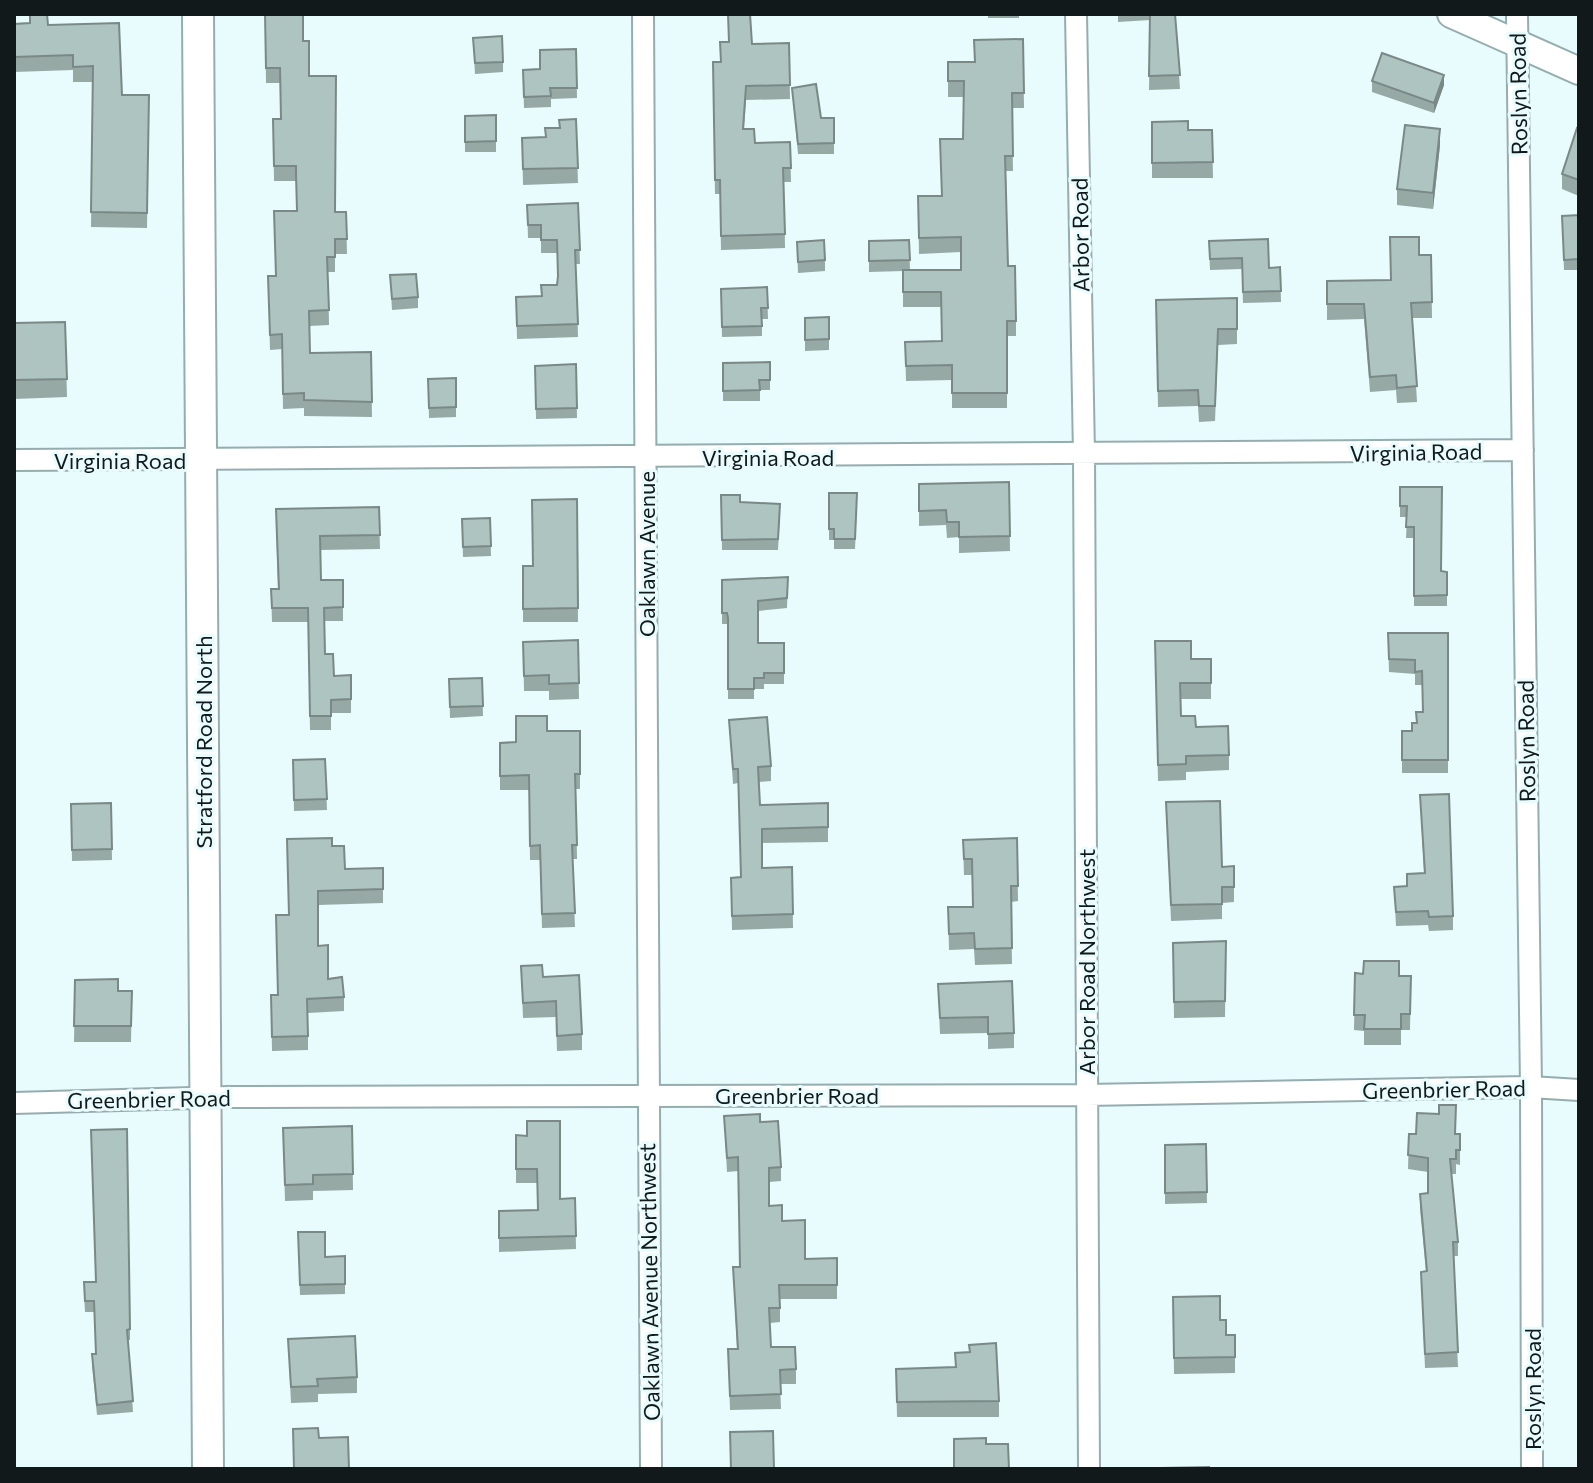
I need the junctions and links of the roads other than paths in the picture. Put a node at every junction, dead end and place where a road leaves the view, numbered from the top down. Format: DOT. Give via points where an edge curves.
graph roads {
  1 [pos="198,14"];
  2 [pos="643,14"];
  3 [pos="1076,14"];
  4 [pos="1451,14"];
  5 [pos="1517,14"];
  6 [pos="1517,43"];
  7 [pos="1579,71"];
  8 [pos="1523,450"];
  9 [pos="1084,455"];
  10 [pos="645,457"];
  11 [pos="14,460"];
  12 [pos="202,461"];
  13 [pos="1531,1087"];
  14 [pos="1579,1090"];
  15 [pos="647,1095"];
  16 [pos="1086,1095"];
  17 [pos="203,1097"];
  18 [pos="14,1103"];
  19 [pos="208,1469"];
  20 [pos="651,1469"];
  21 [pos="1089,1469"];
  22 [pos="1532,1469"];
  1 -- 12 [label="main road, Stratford Road North"];
  2 -- 10 [label="street, Oaklawn Avenue"];
  3 -- 9 [label="street, Arbor Road"];
  4 -- 6 [label="street"];
  5 -- 6 [label="street, Roslyn Road"];
  6 -- 7 [label="street"];
  6 -- 8 [label="street, Roslyn Road"];
  8 -- 9 [label="street, Virginia Road"];
  8 -- 13 [label="street, Roslyn Road"];
  9 -- 10 [label="street, Virginia Road"];
  9 -- 16 [label="street, Arbor Road Northwest"];
  10 -- 12 [label="street, Virginia Road"];
  10 -- 15 [label="street, Oaklawn Avenue"];
  11 -- 12 [label="street, Virginia Road"];
  12 -- 17 [label="main road, Stratford Road North"];
  13 -- 14 [label="street, Greenbrier Road"];
  13 -- 16 [label="street, Greenbrier Road"];
  13 -- 22 [label="street, Roslyn Road"];
  15 -- 16 [label="street, Greenbrier Road"];
  15 -- 17 [label="street, Greenbrier Road"];
  15 -- 20 [label="street, Oaklawn Avenue Northwest"];
  16 -- 21 [label="street, Arbor Road Northwest"];
  17 -- 18 [label="street, Greenbrier Road"];
  17 -- 19 [label="main road, Stratford Road North"];
}
